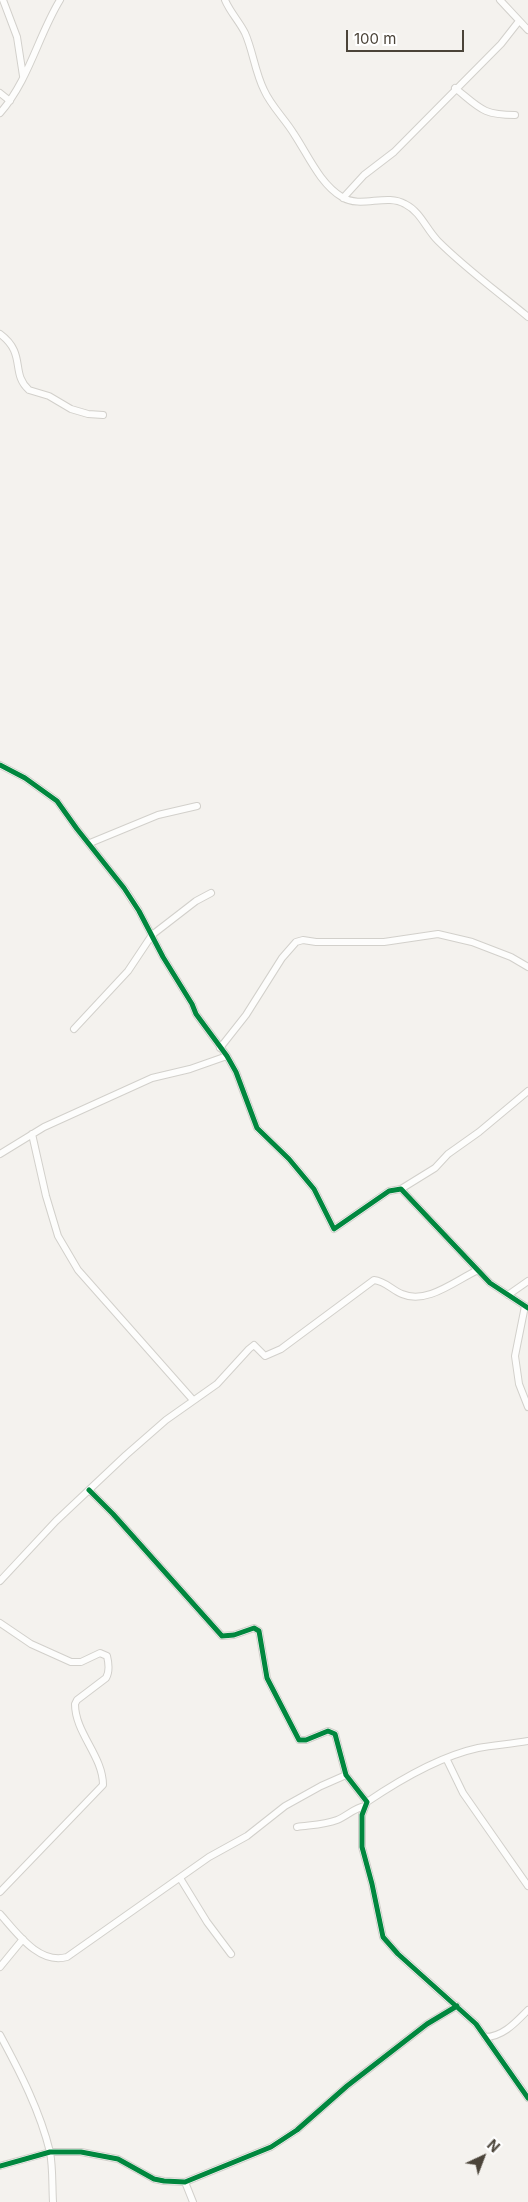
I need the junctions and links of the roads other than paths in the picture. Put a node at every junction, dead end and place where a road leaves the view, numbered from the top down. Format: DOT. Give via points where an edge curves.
graph roads {
  1 [pos="3,0"];
  2 [pos="60,0"];
  3 [pos="225,0"];
  4 [pos="500,0"];
  5 [pos="519,21"];
  6 [pos="528,30"];
  7 [pos="24,78"];
  8 [pos="456,88"];
  9 [pos="0,92"];
  10 [pos="10,102"];
  11 [pos="0,112"];
  12 [pos="515,115"];
  13 [pos="343,198"];
  14 [pos="528,317"];
  15 [pos="0,334"];
  16 [pos="103,415"];
  17 [pos="0,765"];
  18 [pos="198,806"];
  19 [pos="90,843"];
  20 [pos="212,893"];
  21 [pos="152,935"];
  22 [pos="528,967"];
  23 [pos="74,1029"];
  24 [pos="220,1048"];
  25 [pos="227,1056"];
  26 [pos="528,1091"];
  27 [pos="32,1134"];
  28 [pos="0,1154"];
  29 [pos="401,1189"];
  30 [pos="478,1270"];
  31 [pos="528,1281"];
  32 [pos="508,1295"];
  33 [pos="526,1307"];
  34 [pos="193,1400"];
  35 [pos="528,1407"];
  36 [pos="88,1490"];
  37 [pos="0,1581"];
  38 [pos="0,1623"];
  39 [pos="528,1741"];
  40 [pos="447,1760"];
  41 [pos="346,1776"];
  42 [pos="366,1804"];
  43 [pos="297,1827"];
  44 [pos="180,1878"];
  45 [pos="528,1886"];
  46 [pos="0,1892"];
  47 [pos="0,1914"];
  48 [pos="23,1938"];
  49 [pos="231,1954"];
  50 [pos="0,1967"];
  51 [pos="457,2006"];
  52 [pos="528,2010"];
  53 [pos="0,2035"];
  54 [pos="485,2037"];
  55 [pos="528,2098"];
  56 [pos="50,2152"];
  57 [pos="0,2166"];
  58 [pos="185,2182"];
  59 [pos="53,2202"];
  60 [pos="193,2202"];
  1 -- 7 [label="street" via="17,37"];
  2 -- 7 [label="street" via="45,26"];
  3 -- 13 [label="street" via="244,30 267,96 318,174"];
  4 -- 5 [label="street"];
  5 -- 6 [label="street"];
  5 -- 8 [label="street" via="501,44"];
  7 -- 10 [label="street"];
  8 -- 12 [label="street" via="485,112"];
  8 -- 13 [label="street" via="394,152"];
  9 -- 10 [label="street"];
  10 -- 11 [label="street"];
  13 -- 14 [label="street" via="406,204 455,257"];
  15 -- 16 [label="street" via="12,344 17,354 19,374 29,390 49,396 71,409"];
  17 -- 19 [label="street" via="58,801"];
  18 -- 19 [label="street" via="158,815"];
  19 -- 21 [label="street" via="124,888"];
  20 -- 21 [label="street" via="196,901"];
  21 -- 23 [label="street" via="128,971"];
  21 -- 24 [label="street" via="196,1014"];
  22 -- 24 [label="street" via="512,957 472,942 438,934 384,942 303,940 292,946 282,958"];
  24 -- 25 [label="street"];
  25 -- 27 [label="street" via="152,1078"];
  25 -- 29 [label="street" via="257,1128 314,1189 334,1229 389,1191"];
  26 -- 29 [label="street" via="435,1168"];
  27 -- 28 [label="street"];
  27 -- 34 [label="street" via="46,1196 64,1248 78,1270"];
  29 -- 30 [label="street"];
  30 -- 32 [label="street"];
  30 -- 34 [label="street" via="421,1298 402,1294 374,1280 281,1349 265,1356 254,1345 216,1384"];
  31 -- 32 [label="street"];
  32 -- 33 [label="street"];
  33 -- 35 [label="street" via="515,1356 519,1384"];
  34 -- 36 [label="street"];
  36 -- 37 [label="street"];
  36 -- 41 [label="street" via="222,1636 254,1628 258,1631 266,1678 297,1736 306,1740 328,1731 335,1734"];
  38 -- 46 [label="street" via="31,1644 71,1662 81,1662 100,1653 107,1656 109,1662 106,1678 75,1704 103,1776 103,1785"];
  39 -- 40 [label="street" via="479,1748"];
  40 -- 42 [label="street" via="396,1784"];
  40 -- 45 [label="street" via="463,1793"];
  41 -- 42 [label="street"];
  41 -- 44 [label="street" via="285,1806 247,1836"];
  42 -- 43 [label="street" via="327,1824"];
  42 -- 51 [label="street" via="362,1815 362,1847 383,1937"];
  44 -- 48 [label="street" via="67,1957 57,1960 46,1957"];
  44 -- 49 [label="street"];
  47 -- 48 [label="street"];
  48 -- 50 [label="street"];
  51 -- 54 [label="street"];
  51 -- 58 [label="street" via="427,2024 297,2130 271,2147"];
  52 -- 54 [label="street" via="515,2024 499,2034"];
  53 -- 56 [label="street" via="20,2074"];
  54 -- 55 [label="street"];
  56 -- 57 [label="street"];
  56 -- 58 [label="street" via="106,2156 131,2165 154,2179"];
  56 -- 59 [label="street"];
  58 -- 60 [label="street"];
}
